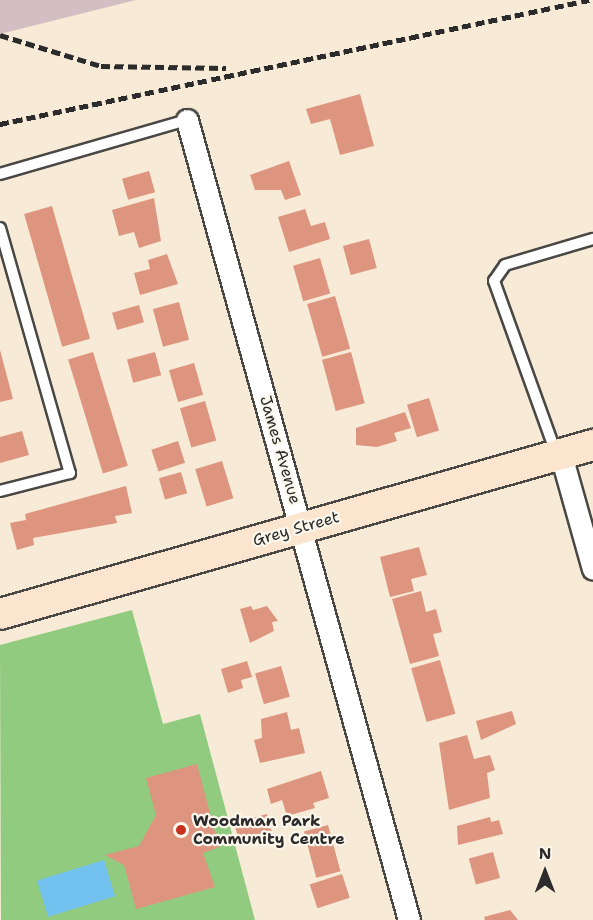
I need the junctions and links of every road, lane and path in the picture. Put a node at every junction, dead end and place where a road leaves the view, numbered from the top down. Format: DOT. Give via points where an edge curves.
graph roads {
  1 [pos="187,120"];
  2 [pos="0,174"];
  3 [pos="0,228"];
  4 [pos="593,239"];
  5 [pos="593,446"];
  6 [pos="559,455"];
  7 [pos="0,491"];
  8 [pos="301,528"];
  9 [pos="593,569"];
  10 [pos="0,614"];
  11 [pos="410,920"];
  1 -- 2 [label="lane"];
  1 -- 8 [label="street, James Avenue"];
  3 -- 7 [label="lane" via="70,473"];
  4 -- 6 [label="lane" via="505,266 494,281"];
  5 -- 6 [label="street, Grey Street"];
  6 -- 8 [label="street, Grey Street"];
  6 -- 9 [label="street"];
  8 -- 10 [label="street, Grey Street"];
  8 -- 11 [label="street, James Avenue"];
}
